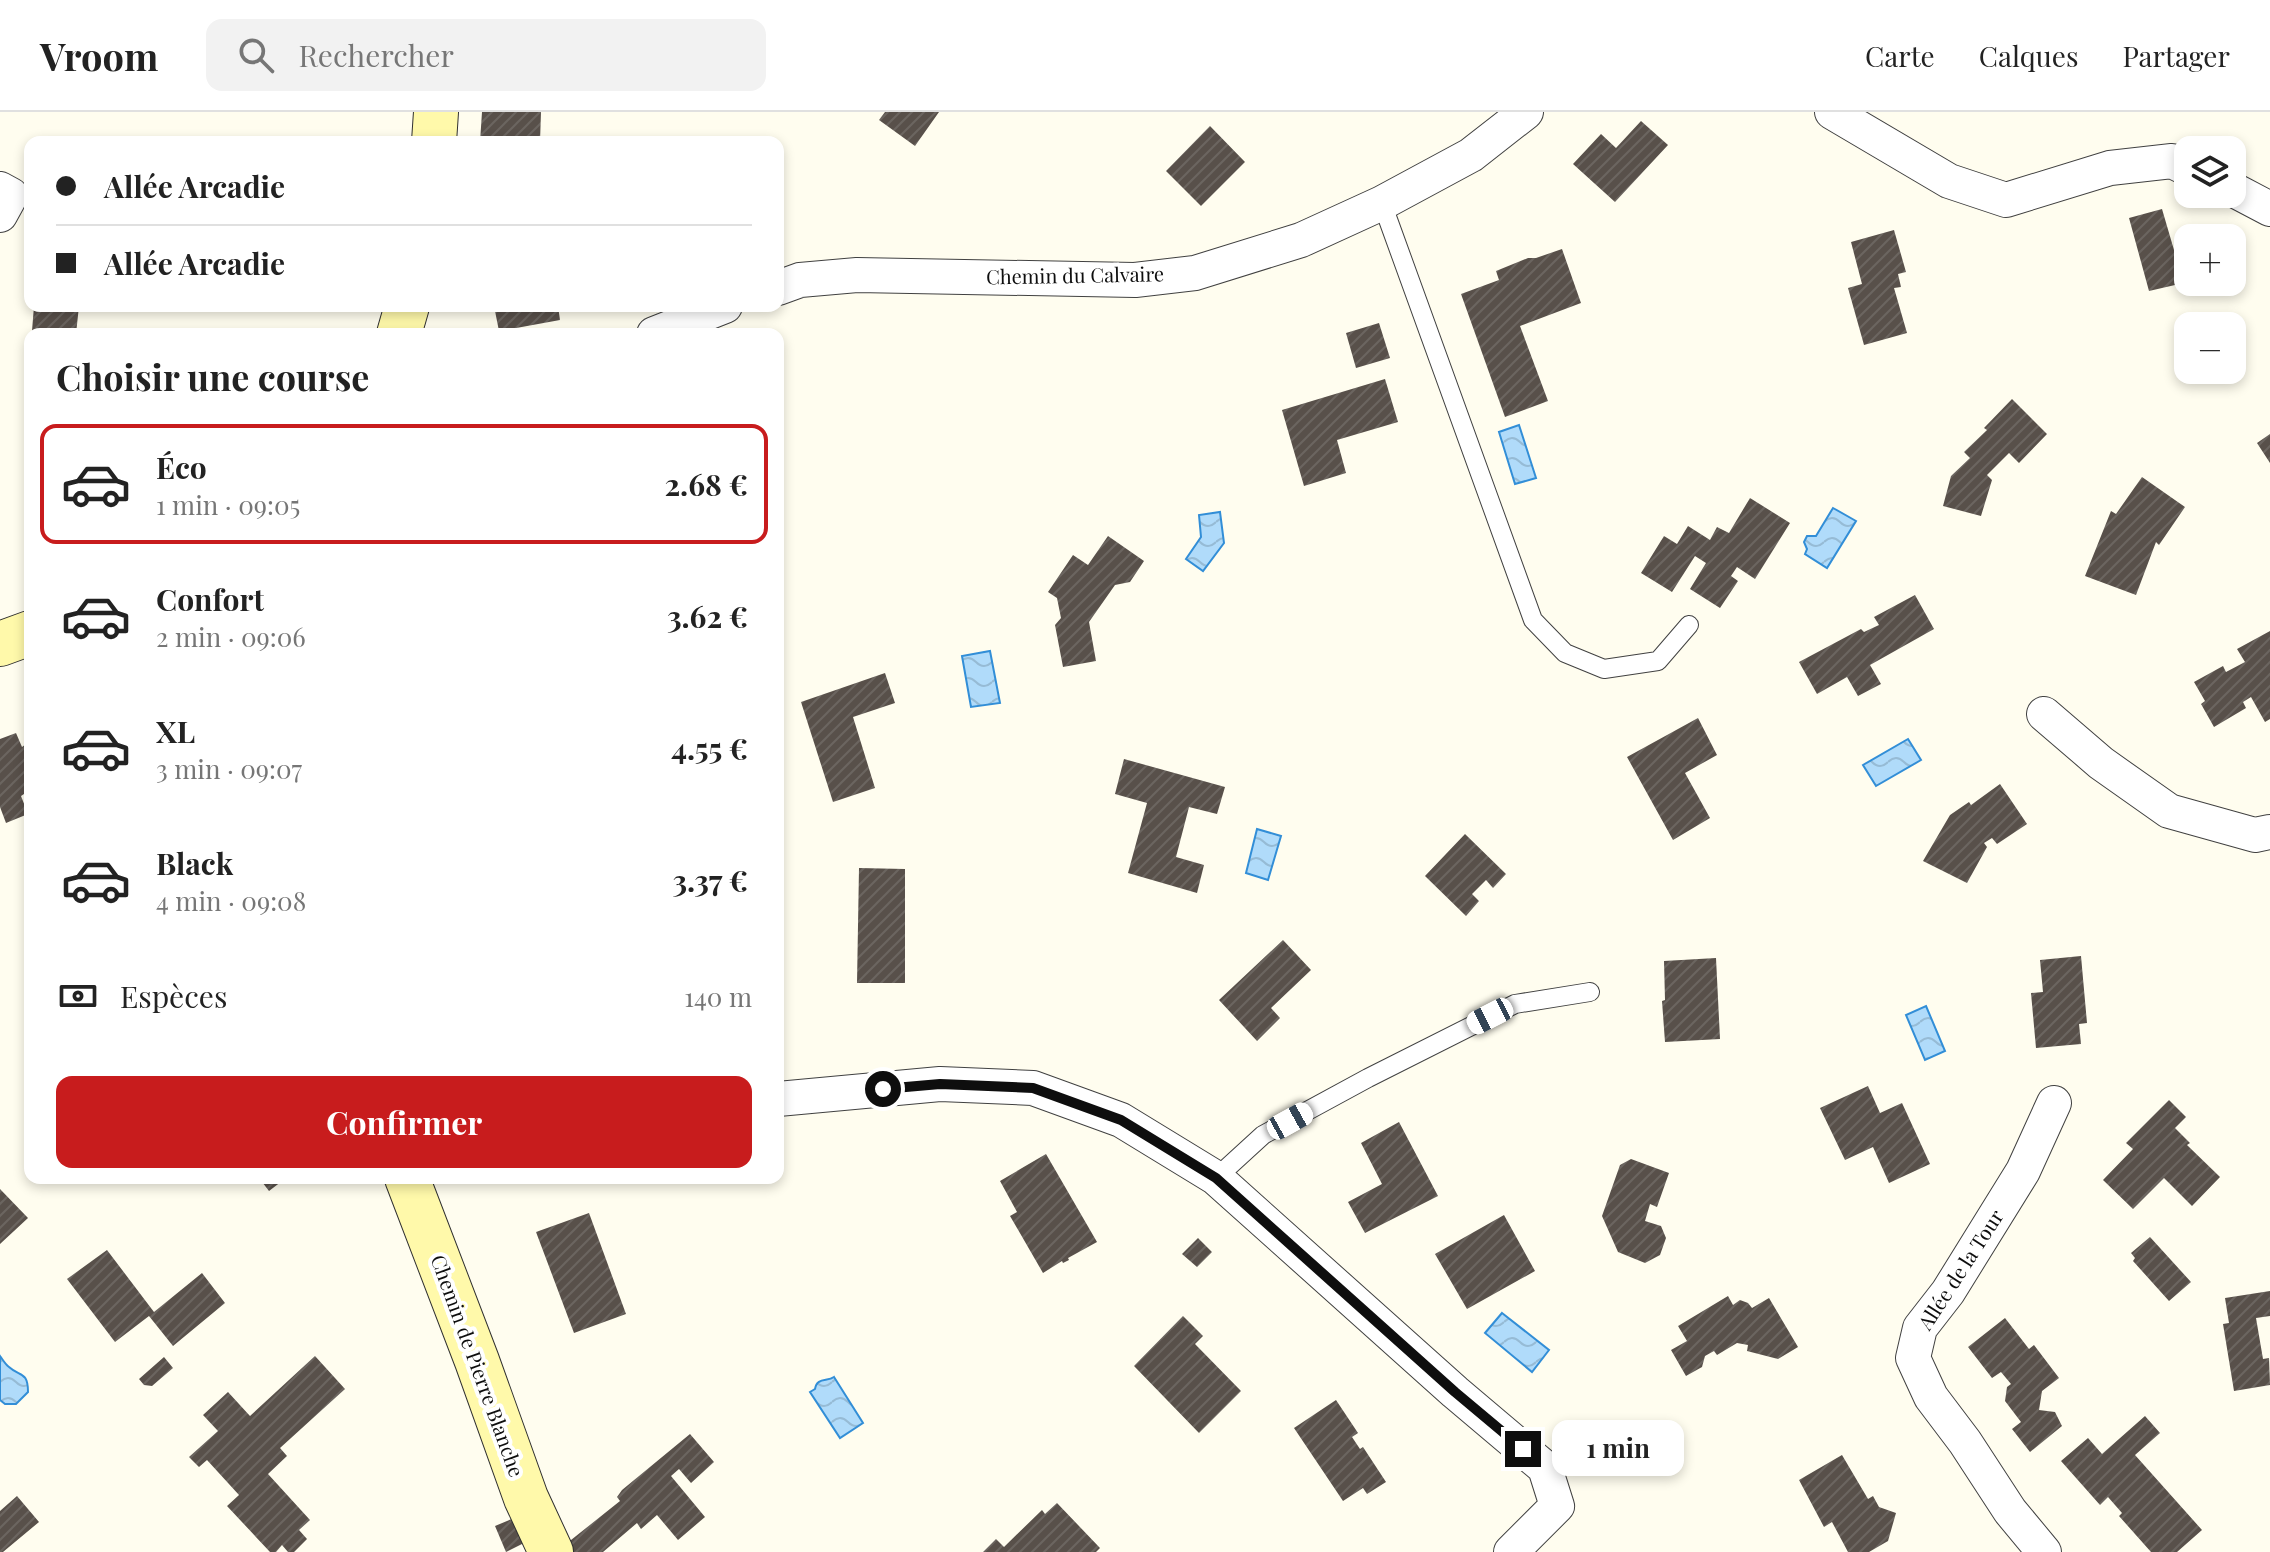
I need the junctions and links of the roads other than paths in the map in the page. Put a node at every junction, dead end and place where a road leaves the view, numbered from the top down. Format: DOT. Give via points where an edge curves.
graph roads {
  1 [pos="436,112"];
  2 [pos="1526,112"];
  3 [pos="1832,112"];
  4 [pos="434,136"];
  5 [pos="2174,162"];
  6 [pos="0,189"];
  7 [pos="2246,196"];
  8 [pos="1382,203"];
  9 [pos="2270,209"];
  10 [pos="0,215"];
  11 [pos="784,286"];
  12 [pos="710,312"];
  13 [pos="669,328"];
  14 [pos="1689,625"];
  15 [pos="2044,714"];
  16 [pos="2270,832"];
  17 [pos="1590,992"];
  18 [pos="784,1098"];
  19 [pos="2054,1103"];
  20 [pos="1216,1178"];
  21 [pos="415,1184"];
  22 [pos="551,1552"];
  23 [pos="1511,1552"];
  24 [pos="2044,1552"];
  1 -- 4 [label="street"];
  2 -- 8 [label="street, Chemin du Calvaire" via="1471,155"];
  3 -- 5 [label="street" via="1949,181 2006,200 2110,168"];
  6 -- 10 [label="street" via="11,195"];
  7 -- 9 [label="street"];
  8 -- 11 [label="street, Chemin du Calvaire" via="1301,240 1195,273 1135,280 857,275"];
  8 -- 14 [label="lane" via="1533,620 1565,653 1604,669 1658,661"];
  12 -- 13 [label="street"];
  15 -- 16 [label="street" via="2169,811 2255,835"];
  17 -- 20 [label="lane" via="1515,1004 1263,1135"];
  18 -- 20 [label="street" via="940,1084 1033,1088 1121,1120"];
  19 -- 24 [label="street, Allée de la Tour" via="2023,1171 1920,1328 1913,1358 1931,1397"];
  20 -- 23 [label="street" via="1545,1468 1557,1506"];
  21 -- 22 [label="street, Chemin de Pierre Blanche" via="526,1498"];
}
